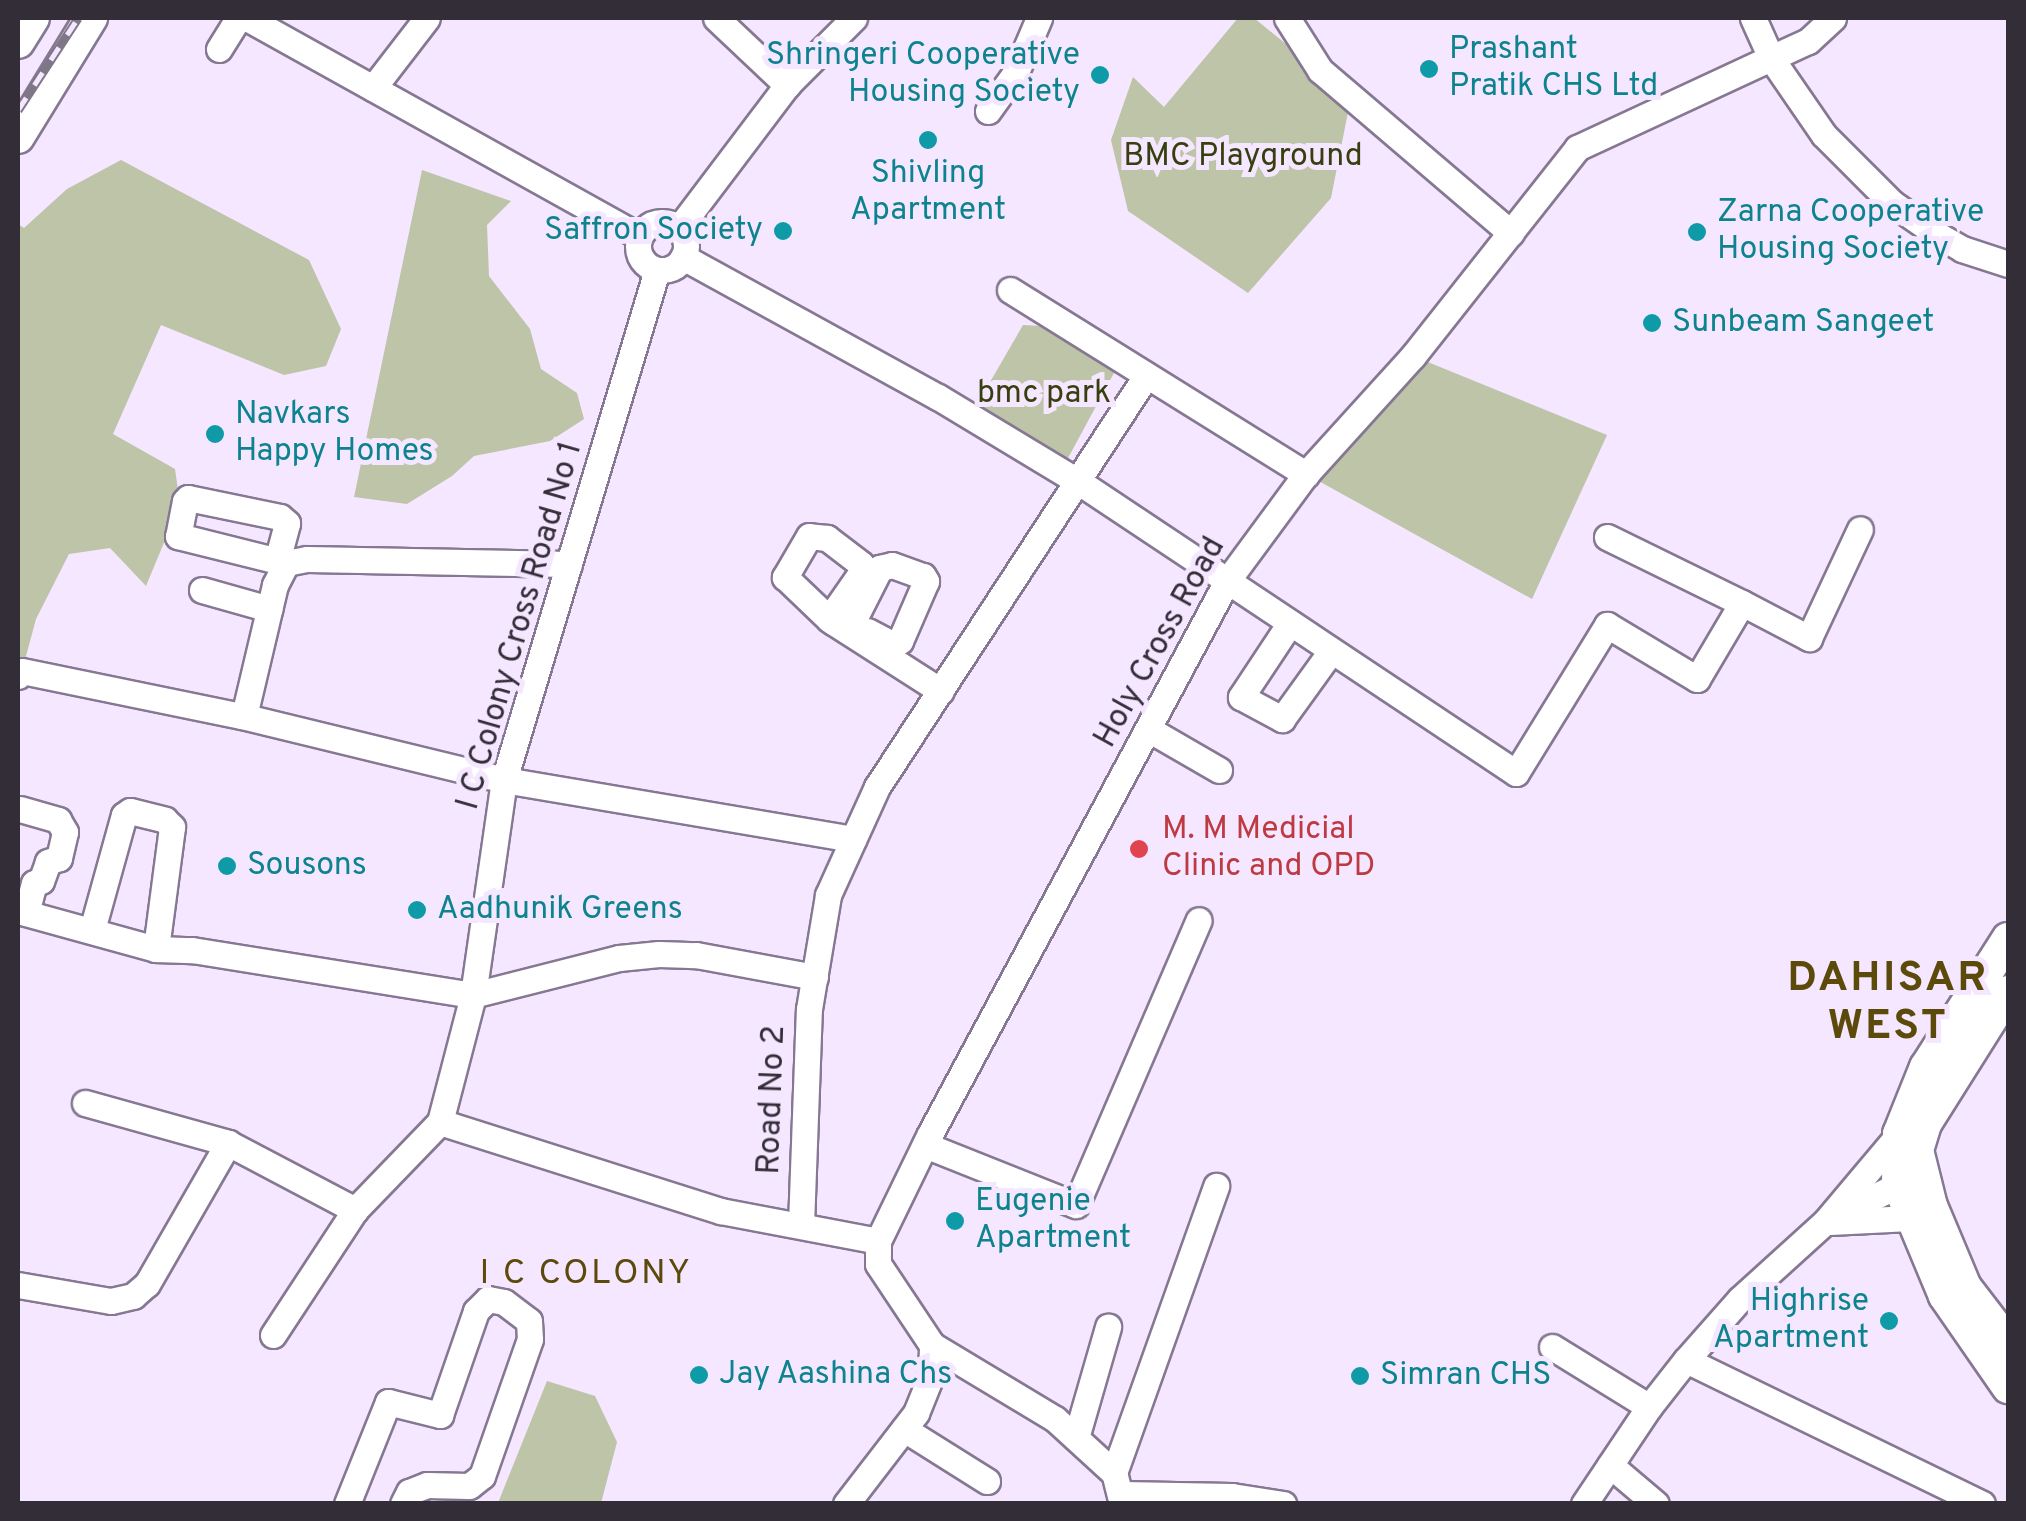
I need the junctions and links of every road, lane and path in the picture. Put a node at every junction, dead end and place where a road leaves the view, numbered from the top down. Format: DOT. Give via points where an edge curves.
graph roads {
  1 [pos="91,18"];
  2 [pos="228,18"];
  3 [pos="238,18"];
  4 [pos="247,18"];
  5 [pos="427,18"];
  6 [pos="716,18"];
  7 [pos="854,18"];
  8 [pos="1038,18"];
  9 [pos="1287,18"];
  10 [pos="1752,18"];
  11 [pos="1833,18"];
  12 [pos="1771,58"];
  13 [pos="787,85"];
  14 [pos="373,88"];
  15 [pos="988,112"];
  16 [pos="18,137"];
  17 [pos="678,228"];
  18 [pos="1511,234"];
  19 [pos="638,236"];
  20 [pos="683,258"];
  21 [pos="2008,264"];
  22 [pos="657,270"];
  23 [pos="1010,290"];
  24 [pos="1146,376"];
  25 [pos="1306,474"];
  26 [pos="1079,482"];
  27 [pos="1860,529"];
  28 [pos="1608,537"];
  29 [pos="569,564"];
  30 [pos="1227,582"];
  31 [pos="202,590"];
  32 [pos="1742,604"];
  33 [pos="260,606"];
  34 [pos="1290,623"];
  35 [pos="843,624"];
  36 [pos="1331,651"];
  37 [pos="18,676"];
  38 [pos="940,691"];
  39 [pos="244,716"];
  40 [pos="1148,729"];
  41 [pos="1219,770"];
  42 [pos="504,780"];
  43 [pos="20,809"];
  44 [pos="853,840"];
  45 [pos="26,881"];
  46 [pos="22,912"];
  47 [pos="1198,920"];
  48 [pos="92,930"];
  49 [pos="2008,939"];
  50 [pos="156,949"];
  51 [pos="815,977"];
  52 [pos="2008,992"];
  53 [pos="473,995"];
  54 [pos="85,1104"];
  55 [pos="440,1122"];
  56 [pos="1912,1129"];
  57 [pos="228,1144"];
  58 [pos="925,1145"];
  59 [pos="1910,1179"];
  60 [pos="1216,1186"];
  61 [pos="355,1210"];
  62 [pos="1922,1214"];
  63 [pos="1825,1222"];
  64 [pos="801,1225"];
  65 [pos="878,1241"];
  66 [pos="18,1284"];
  67 [pos="1108,1327"];
  68 [pos="273,1335"];
  69 [pos="2008,1344"];
  70 [pos="932,1345"];
  71 [pos="1552,1347"];
  72 [pos="1686,1360"];
  73 [pos="2008,1387"];
  74 [pos="1648,1407"];
  75 [pos="904,1429"];
  76 [pos="1076,1438"];
  77 [pos="1610,1465"];
  78 [pos="987,1481"];
  79 [pos="1119,1490"];
  80 [pos="1970,1501"];
  81 [pos="348,1504"];
  82 [pos="403,1504"];
  83 [pos="846,1504"];
  84 [pos="1283,1504"];
  85 [pos="1584,1504"];
  86 [pos="1656,1504"];
  1 -- 16 [label="main road"];
  2 -- 3 [label="street" via="215,46"];
  4 -- 14 [label="street"];
  5 -- 14 [label="street"];
  6 -- 13 [label="street"];
  7 -- 13 [label="street"];
  8 -- 15 [label="street" via="1016,72"];
  9 -- 18 [label="street" via="1320,70"];
  10 -- 12 [label="street"];
  11 -- 12 [label="street, Holy Cross Road" via="1808,41"];
  12 -- 18 [label="street, Holy Cross Road" via="1577,148"];
  12 -- 21 [label="street" via="1824,135 1892,203 1962,250"];
  13 -- 17 [label="street"];
  14 -- 19 [label="street"];
  17 -- 19 [label="street" via="656,222"];
  17 -- 20 [label="street" via="686,242"];
  18 -- 25 [label="street, Holy Cross Road"];
  19 -- 22 [label="street" via="639,254"];
  20 -- 22 [label="street"];
  20 -- 26 [label="street"];
  22 -- 29 [label="street, I C Colony Cross Road No 1"];
  23 -- 24 [label="street"];
  24 -- 25 [label="street"];
  24 -- 26 [label="street, Road No 2"];
  25 -- 30 [label="street, Holy Cross Road"];
  26 -- 30 [label="street"];
  26 -- 38 [label="street, Road No 2"];
  27 -- 32 [label="street" via="1809,638"];
  28 -- 32 [label="street"];
  29 -- 33 [label="street" via="282,564"];
  29 -- 42 [label="street, I C Colony Cross Road No 1"];
  30 -- 34 [label="street"];
  30 -- 40 [label="street, Holy Cross Road"];
  31 -- 33 [label="street"];
  32 -- 36 [label="street" via="1697,680 1606,625 1516,773"];
  33 -- 39 [label="street"];
  34 -- 36 [label="street"];
  34 -- 36 [label="street" via="1242,697 1282,719"];
  35 -- 38 [label="street"];
  37 -- 39 [label="street" via="22,671"];
  38 -- 44 [label="street, Road No 2" via="877,788"];
  39 -- 42 [label="street"];
  40 -- 41 [label="street"];
  40 -- 58 [label="street, Holy Cross Road"];
  42 -- 44 [label="street"];
  42 -- 53 [label="street, I C Colony Cross Road No 1"];
  43 -- 45 [label="street" via="58,820 65,832 59,858 48,862 41,881"];
  44 -- 51 [label="street, Road No 2" via="828,895"];
  45 -- 46 [label="street"];
  46 -- 48 [label="street"];
  47 -- 58 [label="street" via="1076,1205"];
  48 -- 50 [label="street"];
  48 -- 50 [label="street" via="124,815 165,820 172,827"];
  49 -- 56 [label="main road" via="1926,1067"];
  50 -- 53 [label="street"];
  51 -- 53 [label="street" via="659,954"];
  51 -- 64 [label="street, Road No 2"];
  52 -- 56 [label="main road"];
  53 -- 55 [label="street, I C Colony Cross Road No 1"];
  54 -- 57 [label="street"];
  55 -- 61 [label="street"];
  55 -- 64 [label="street" via="722,1211"];
  56 -- 59 [label="main road" via="1917,1150"];
  56 -- 63 [label="street"];
  57 -- 61 [label="street"];
  57 -- 66 [label="street" via="133,1296 111,1301"];
  58 -- 65 [label="street, Holy Cross Road"];
  59 -- 62 [label="main road"];
  59 -- 63 [label="street"];
  60 -- 79 [label="street"];
  61 -- 68 [label="street"];
  62 -- 63 [label="street"];
  62 -- 69 [label="main road"];
  62 -- 73 [label="main road" via="1946,1296"];
  63 -- 72 [label="street" via="1740,1298"];
  64 -- 65 [label="street"];
  65 -- 70 [label="street" via="882,1272"];
  67 -- 76 [label="street"];
  70 -- 75 [label="street" via="932,1376"];
  70 -- 76 [label="street"];
  71 -- 74 [label="street"];
  72 -- 74 [label="street"];
  72 -- 80 [label="street"];
  74 -- 77 [label="street"];
  75 -- 78 [label="street"];
  75 -- 83 [label="street"];
  76 -- 79 [label="street"];
  77 -- 85 [label="street"];
  77 -- 86 [label="street"];
  79 -- 84 [label="street"];
  81 -- 82 [label="street" via="388,1402 440,1415 476,1311 488,1299 504,1302 530,1321 530,1339 482,1476 469,1486 410,1492"];
}
